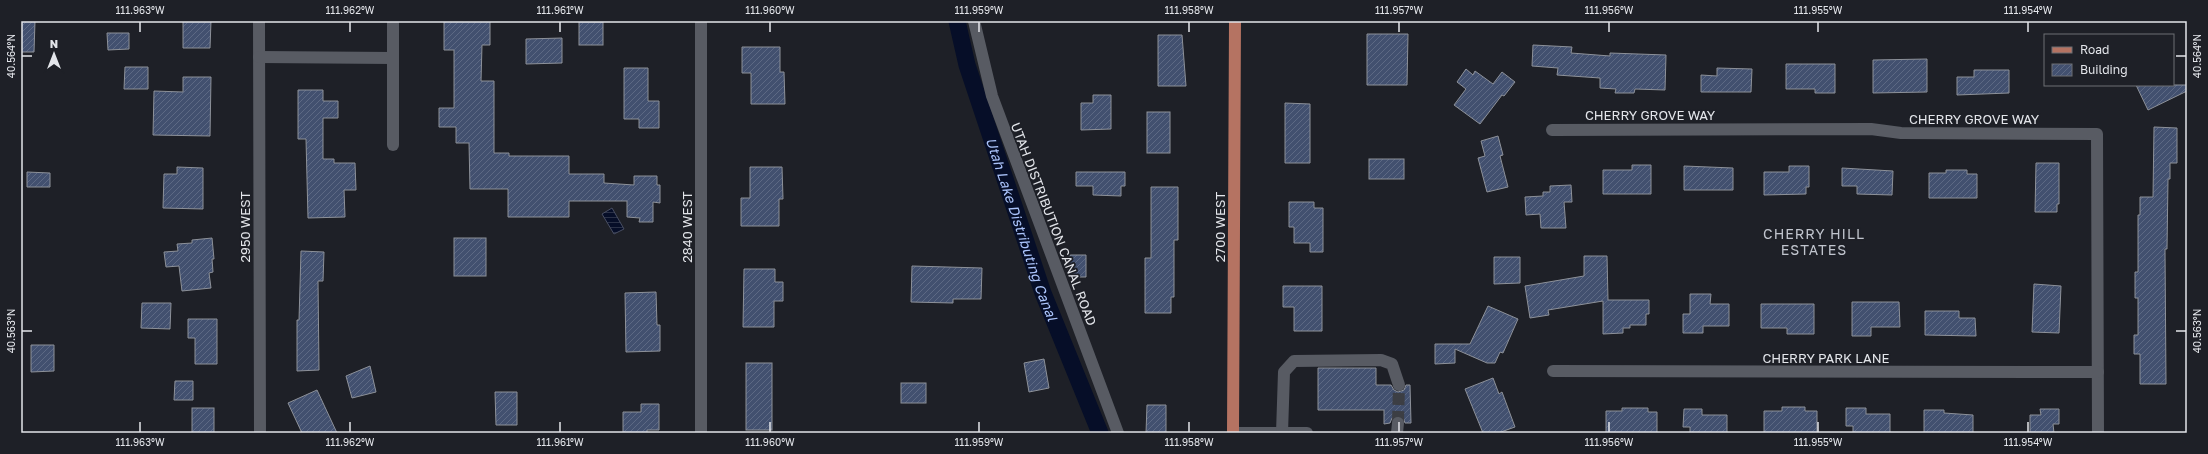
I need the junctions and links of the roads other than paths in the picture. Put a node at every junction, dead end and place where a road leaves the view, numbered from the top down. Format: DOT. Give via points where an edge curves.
graph roads {
  1 [pos="259,21"];
  2 [pos="393,21"];
  3 [pos="701,21"];
  4 [pos="974,21"];
  5 [pos="1235,21"];
  6 [pos="259,57"];
  7 [pos="393,58"];
  8 [pos="1552,130"];
  9 [pos="393,145"];
  10 [pos="1553,371"];
  11 [pos="2098,372"];
  12 [pos="1399,385"];
  13 [pos="260,433"];
  14 [pos="701,433"];
  15 [pos="1118,433"];
  16 [pos="1233,433"];
  17 [pos="1282,433"];
  18 [pos="1307,433"];
  19 [pos="2098,433"];
  1 -- 6 [label="street, 2950 WEST"];
  2 -- 7 [label="street"];
  3 -- 14 [label="street, 2840 WEST"];
  4 -- 15 [label="street, UTAH DISTRIBUTION CANAL ROAD" via="992,96"];
  5 -- 16 [label="main road, 2700 WEST"];
  6 -- 7 [label="street"];
  6 -- 13 [label="street, 2950 WEST"];
  7 -- 9 [label="street"];
  8 -- 11 [label="street, CHERRY GROVE WAY" via="1870,129 1900,132 2097,134"];
  10 -- 11 [label="street, CHERRY PARK LANE"];
  11 -- 19 [label="street, CHERRY GROVE WAY"];
  12 -- 17 [label="street" via="1392,364 1381,360 1294,361 1284,372"];
  16 -- 17 [label="street"];
  17 -- 18 [label="street"];
}
